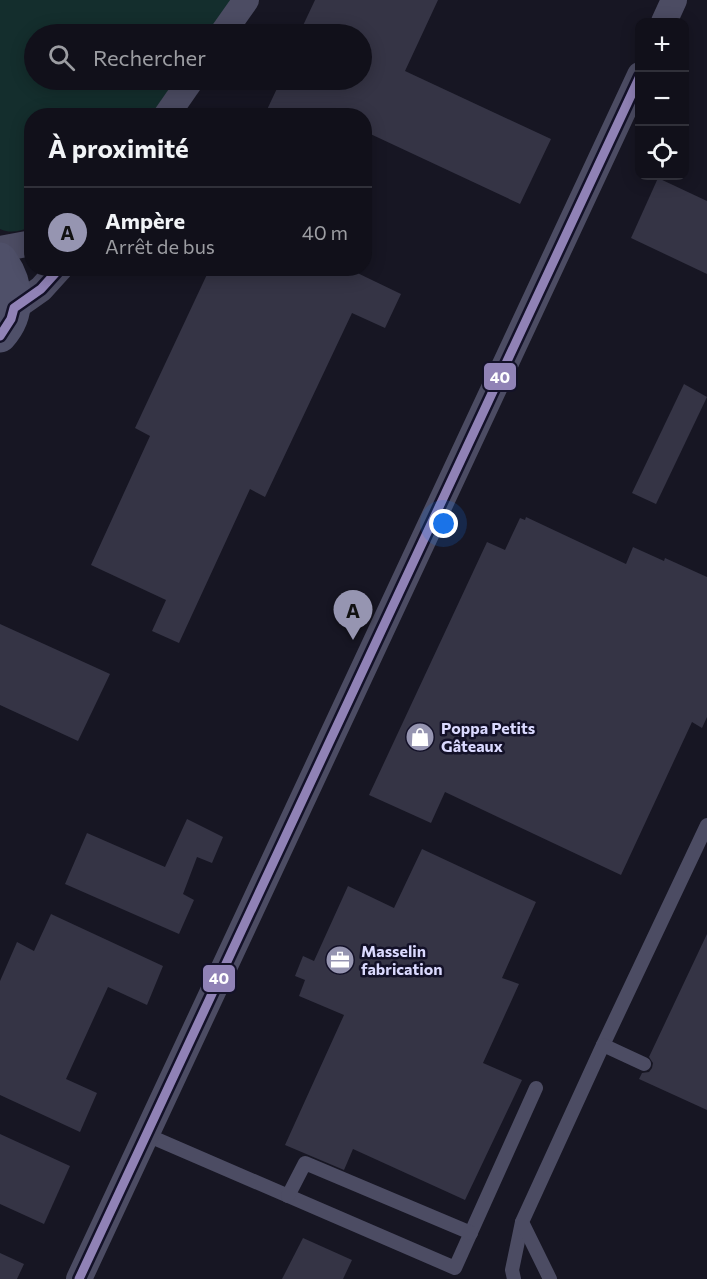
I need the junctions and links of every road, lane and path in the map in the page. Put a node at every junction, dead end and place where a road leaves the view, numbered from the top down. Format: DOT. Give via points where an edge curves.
graph roads {
  1 [pos="246,0"];
  2 [pos="674,0"];
  3 [pos="666,18"];
  4 [pos="229,24"];
  5 [pos="635,84"];
  6 [pos="184,90"];
  7 [pos="172,108"];
  8 [pos="24,244"];
  9 [pos="0,249"];
  10 [pos="0,259"];
  11 [pos="53,276"];
  12 [pos="7,322"];
  13 [pos="707,825"];
  14 [pos="603,1045"];
  15 [pos="644,1064"];
  16 [pos="536,1088"];
  17 [pos="147,1135"];
  18 [pos="288,1196"];
  19 [pos="522,1222"];
  20 [pos="471,1233"];
  21 [pos="79,1279"];
  22 [pos="514,1279"];
  23 [pos="550,1279"];
  1 -- 4 [label="street"];
  2 -- 3 [label="street"];
  5 -- 17 [label="street"];
  6 -- 7 [label="street"];
  8 -- 9 [label="street"];
  10 -- 12 [label="street" via="15,294"];
  11 -- 12 [label="street"];
  13 -- 14 [label="lane"];
  14 -- 15 [label="lane"];
  14 -- 19 [label="lane"];
  16 -- 20 [label="lane"];
  17 -- 18 [label="lane"];
  17 -- 21 [label="street"];
  18 -- 20 [label="lane" via="305,1163"];
  18 -- 20 [label="lane" via="455,1268"];
  19 -- 22 [label="lane" via="512,1270"];
  19 -- 23 [label="lane"];
}
